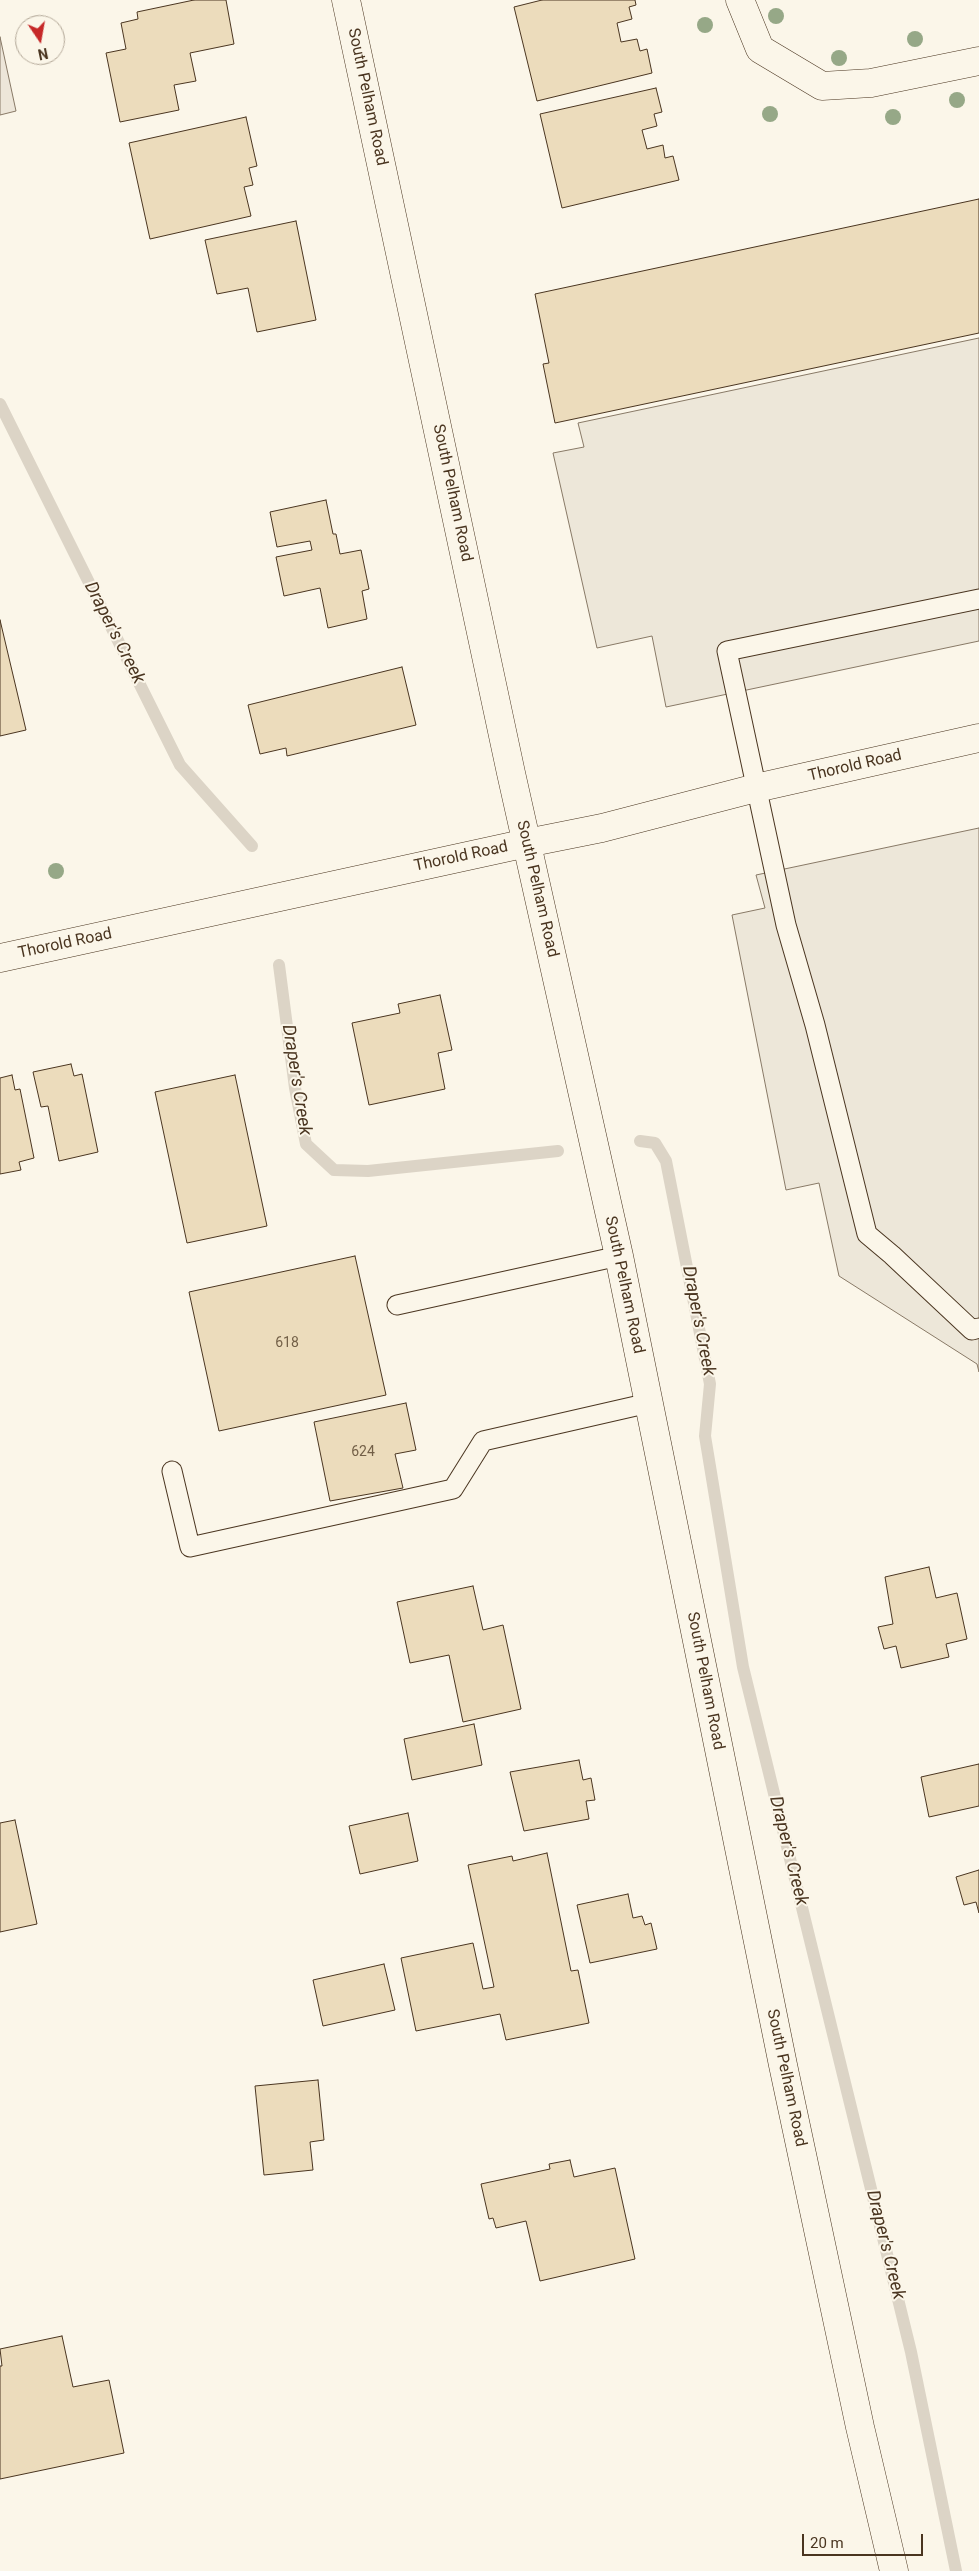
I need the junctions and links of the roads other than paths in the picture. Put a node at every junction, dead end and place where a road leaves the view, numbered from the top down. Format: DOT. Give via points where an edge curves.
graph roads {
  1 [pos="346,0"];
  2 [pos="740,0"];
  3 [pos="979,61"];
  4 [pos="979,599"];
  5 [pos="979,738"];
  6 [pos="756,788"];
  7 [pos="527,843"];
  8 [pos="0,958"];
  9 [pos="619,1256"];
  10 [pos="397,1305"];
  11 [pos="979,1328"];
  12 [pos="648,1403"];
  13 [pos="172,1471"];
  14 [pos="894,2571"];
  1 -- 7 [label="main road, South Pelham Road"];
  2 -- 3 [label="main road" via="760,49 822,86 871,83"];
  4 -- 6 [label="lane" via="727,651"];
  5 -- 6 [label="main road, Thorold Road"];
  6 -- 7 [label="main road, Thorold Road" via="602,828"];
  6 -- 11 [label="lane" via="786,925 815,1025 867,1234 972,1330"];
  7 -- 8 [label="main road, Thorold Road"];
  7 -- 9 [label="main road, South Pelham Road"];
  9 -- 10 [label="lane"];
  9 -- 12 [label="main road, South Pelham Road"];
  12 -- 13 [label="lane" via="484,1441 453,1488 190,1546"];
  12 -- 14 [label="main road, South Pelham Road" via="799,2142"];
}
